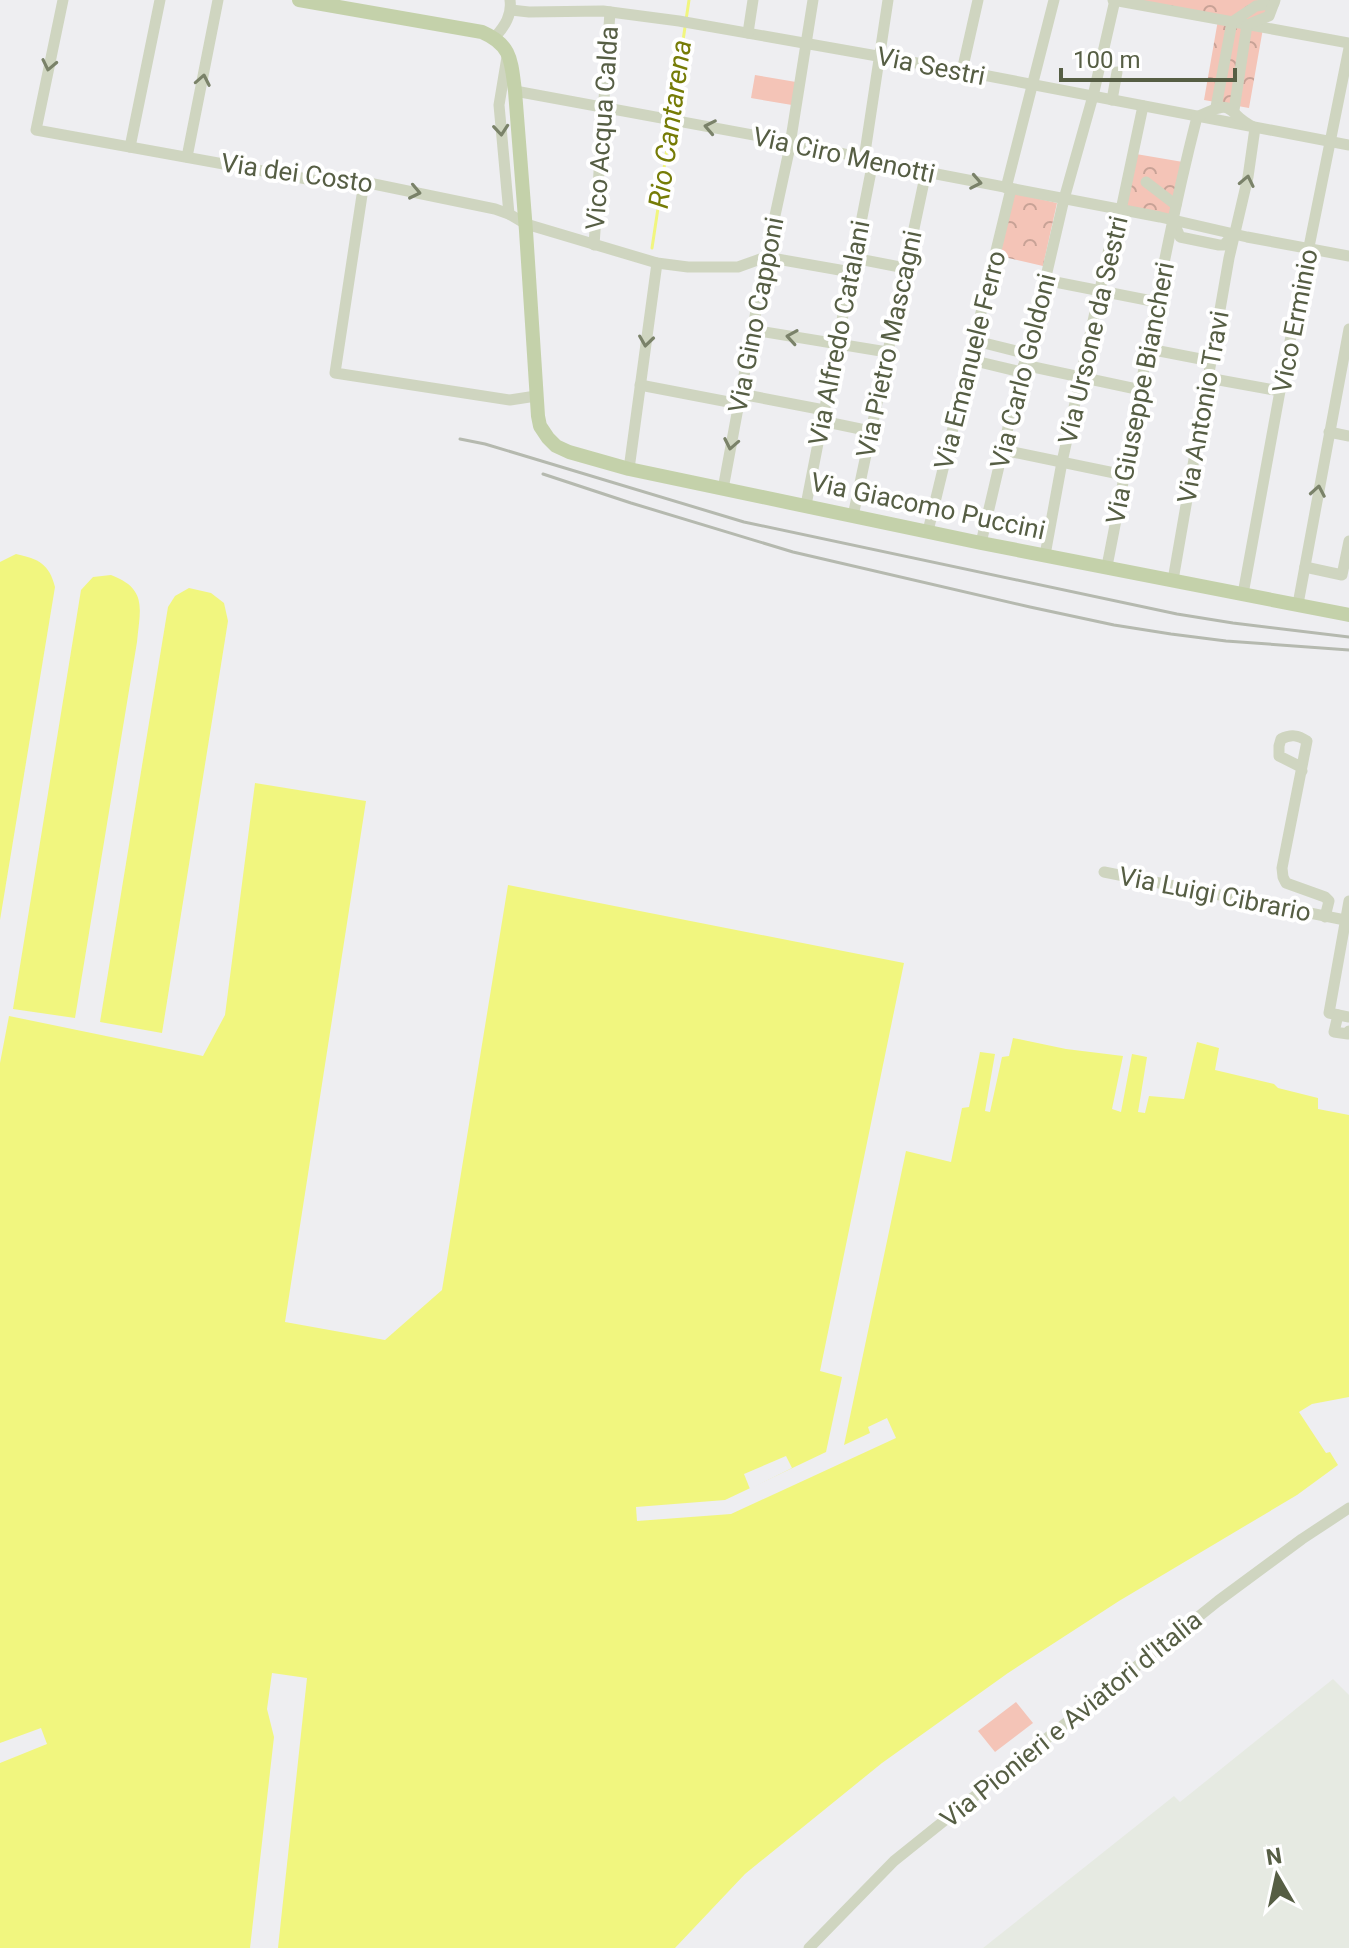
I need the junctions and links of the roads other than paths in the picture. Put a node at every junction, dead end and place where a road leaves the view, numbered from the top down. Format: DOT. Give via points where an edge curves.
graph roads {
  1 [pos="63,0"];
  2 [pos="160,0"];
  3 [pos="218,0"];
  4 [pos="299,0"];
  5 [pos="753,0"];
  6 [pos="813,0"];
  7 [pos="888,0"];
  8 [pos="978,0"];
  9 [pos="1054,0"];
  10 [pos="1114,0"];
  11 [pos="1252,0"];
  12 [pos="1275,2"];
  13 [pos="511,5"];
  14 [pos="605,8"];
  15 [pos="1237,23"];
  16 [pos="748,33"];
  17 [pos="806,43"];
  18 [pos="502,45"];
  19 [pos="1349,45"];
  20 [pos="881,57"];
  21 [pos="962,71"];
  22 [pos="1117,72"];
  23 [pos="1033,84"];
  24 [pos="515,91"];
  25 [pos="1093,96"];
  26 [pos="1112,100"];
  27 [pos="603,106"];
  28 [pos="1143,106"];
  29 [pos="1216,107"];
  30 [pos="1234,110"];
  31 [pos="1197,117"];
  32 [pos="1255,128"];
  33 [pos="791,142"];
  34 [pos="1331,142"];
  35 [pos="1349,145"];
  36 [pos="130,147"];
  37 [pos="187,157"];
  38 [pos="868,160"];
  39 [pos="926,172"];
  40 [pos="364,182"];
  41 [pos="1146,182"];
  42 [pos="1009,188"];
  43 [pos="1064,199"];
  44 [pos="1176,205"];
  45 [pos="1121,210"];
  46 [pos="509,214"];
  47 [pos="1173,220"];
  48 [pos="526,224"];
  49 [pos="1234,233"];
  50 [pos="594,245"];
  51 [pos="1309,247"];
  52 [pos="1349,256"];
  53 [pos="766,257"];
  54 [pos="854,258"];
  55 [pos="657,263"];
  56 [pos="905,268"];
  57 [pos="851,272"];
  58 [pos="1045,280"];
  59 [pos="1101,291"];
  60 [pos="1157,302"];
  61 [pos="1349,329"];
  62 [pos="753,330"];
  63 [pos="976,341"];
  64 [pos="837,344"];
  65 [pos="1149,349"];
  66 [pos="887,352"];
  67 [pos="971,360"];
  68 [pos="1211,361"];
  69 [pos="1024,364"];
  70 [pos="1081,376"];
  71 [pos="1208,378"];
  72 [pos="640,385"];
  73 [pos="1141,390"];
  74 [pos="1280,391"];
  75 [pos="536,396"];
  76 [pos="740,399"];
  77 [pos="823,415"];
  78 [pos="870,431"];
  79 [pos="1329,432"];
  80 [pos="1349,436"];
  81 [pos="1003,450"];
  82 [pos="1062,462"];
  83 [pos="629,469"];
  84 [pos="1124,475"];
  85 [pos="723,489"];
  86 [pos="806,505"];
  87 [pos="853,516"];
  88 [pos="928,531"];
  89 [pos="1349,541"];
  90 [pos="981,543"];
  91 [pos="1045,555"];
  92 [pos="1107,566"];
  93 [pos="1305,567"];
  94 [pos="1173,580"];
  95 [pos="1243,594"];
  96 [pos="1298,604"];
  97 [pos="1349,615"];
  98 [pos="1302,771"];
  99 [pos="1104,872"];
  100 [pos="1349,901"];
  101 [pos="1325,917"];
  102 [pos="1345,920"];
  103 [pos="1343,1016"];
  104 [pos="1349,1031"];
  105 [pos="1349,1508"];
  106 [pos="809,1948"];
  1 -- 36 [label="street, Via dei Costo, one-way" via="36,130"];
  2 -- 36 [label="street"];
  37 -- 3 [label="street, one-way"];
  4 -- 18 [label="main road" via="482,32"];
  5 -- 16 [label="street"];
  6 -- 17 [label="street, Via Gino Capponi"];
  7 -- 20 [label="street, Via Alfredo Catalani"];
  8 -- 21 [label="street"];
  9 -- 23 [label="street, Via Emanuele Ferro"];
  10 -- 15 [label="street"];
  10 -- 25 [label="street, Via Carlo Goldoni"];
  11 -- 15 [label="street"];
  12 -- 15 [label="street" via="1256,6"];
  13 -- 14 [label="street, Via Sestri" via="529,12"];
  13 -- 18 [label="street"];
  14 -- 16 [label="street, Via Sestri"];
  14 -- 27 [label="street, Vico Acqua Calda"];
  15 -- 19 [label="street"];
  15 -- 29 [label="street"];
  15 -- 30 [label="street"];
  16 -- 17 [label="street, Via Sestri"];
  17 -- 20 [label="street, Via Sestri"];
  17 -- 33 [label="street, Via Gino Capponi"];
  18 -- 24 [label="main road, Via Giacomo Puccini"];
  18 -- 46 [label="street, one-way" via="499,105"];
  19 -- 34 [label="street, Vico Erminio"];
  20 -- 21 [label="street, Via Sestri"];
  20 -- 38 [label="street, Via Alfredo Catalani"];
  21 -- 23 [label="street, Via Sestri"];
  22 -- 26 [label="street"];
  23 -- 25 [label="street, Via Sestri"];
  23 -- 42 [label="street, Via Emanuele Ferro"];
  24 -- 27 [label="street, Via Ciro Menotti"];
  24 -- 48 [label="main road, Via Giacomo Puccini"];
  25 -- 26 [label="street, Via Sestri"];
  25 -- 43 [label="street, Via Carlo Goldoni"];
  26 -- 28 [label="street, Via Sestri"];
  33 -- 27 [label="street, Via Ciro Menotti, one-way"];
  27 -- 50 [label="street, Vico Acqua Calda"];
  28 -- 31 [label="street, Via Sestri"];
  28 -- 45 [label="street, Via Ursone da Sestri"];
  29 -- 30 [label="street"];
  29 -- 31 [label="street"];
  30 -- 32 [label="street"];
  31 -- 32 [label="street, Via Sestri"];
  31 -- 44 [label="street, Via Giuseppe Biancheri"];
  32 -- 34 [label="street, Via Sestri"];
  49 -- 32 [label="street, Via Antonio Travi, one-way"];
  33 -- 38 [label="street, Via Ciro Menotti"];
  33 -- 53 [label="street, Via Gino Capponi"];
  34 -- 35 [label="street, Via Sestri"];
  34 -- 51 [label="street, Vico Erminio"];
  36 -- 37 [label="street, Via dei Costo"];
  37 -- 40 [label="street, Via dei Costo" via="340,185"];
  38 -- 39 [label="street, Via Ciro Menotti"];
  38 -- 54 [label="street, Via Alfredo Catalani"];
  39 -- 42 [label="street, Via Ciro Menotti, one-way"];
  39 -- 56 [label="street, Via Pietro Mascagni"];
  40 -- 46 [label="street, Via dei Costo, one-way"];
  40 -- 75 [label="street" via="335,373 510,400"];
  41 -- 44 [label="street"];
  42 -- 43 [label="street, Via Ciro Menotti"];
  42 -- 63 [label="street, Via Emanuele Ferro"];
  43 -- 45 [label="street, Via Ciro Menotti"];
  43 -- 58 [label="street, Via Carlo Goldoni"];
  44 -- 47 [label="street, Via Giuseppe Biancheri"];
  45 -- 47 [label="street, Via Ciro Menotti"];
  45 -- 59 [label="street, Via Ursone da Sestri"];
  46 -- 48 [label="street, Via dei Costo"];
  47 -- 49 [label="street, Via Ciro Menotti" via="1180,237 1224,245"];
  47 -- 60 [label="street, Via Giuseppe Biancheri"];
  48 -- 50 [label="street, Via dei Costo"];
  48 -- 75 [label="main road, Via Giacomo Puccini"];
  49 -- 51 [label="street, Via Ciro Menotti"];
  49 -- 68 [label="street, Via Antonio Travi"];
  50 -- 55 [label="street, Via dei Costo"];
  51 -- 52 [label="street, Via Ciro Menotti"];
  51 -- 74 [label="street, Vico Erminio"];
  53 -- 55 [label="street, Via dei Costo" via="738,267"];
  53 -- 57 [label="street"];
  53 -- 62 [label="street, Via Gino Capponi"];
  54 -- 56 [label="street"];
  54 -- 57 [label="street, Via Alfredo Catalani"];
  55 -- 72 [label="street, one-way"];
  56 -- 66 [label="street, Via Pietro Mascagni"];
  57 -- 64 [label="street, Via Alfredo Catalani"];
  58 -- 59 [label="street"];
  58 -- 69 [label="street, Via Carlo Goldoni"];
  59 -- 60 [label="street"];
  59 -- 70 [label="street, Via Ursone da Sestri"];
  60 -- 65 [label="street, Via Giuseppe Biancheri"];
  61 -- 79 [label="street"];
  64 -- 62 [label="street, one-way"];
  62 -- 76 [label="street, Via Gino Capponi"];
  63 -- 67 [label="street, Via Emanuele Ferro"];
  63 -- 69 [label="street"];
  64 -- 66 [label="street"];
  64 -- 77 [label="street, Via Alfredo Catalani"];
  65 -- 68 [label="street"];
  65 -- 73 [label="street, Via Giuseppe Biancheri"];
  66 -- 78 [label="street, Via Pietro Mascagni"];
  67 -- 69 [label="street"];
  67 -- 88 [label="street, Via Emanuele Ferro"];
  68 -- 71 [label="street, Via Antonio Travi"];
  69 -- 70 [label="street"];
  69 -- 81 [label="street, Via Carlo Goldoni"];
  70 -- 73 [label="street"];
  70 -- 82 [label="street, Via Ursone da Sestri"];
  71 -- 74 [label="street"];
  71 -- 94 [label="street, Via Antonio Travi"];
  72 -- 76 [label="street"];
  72 -- 83 [label="street"];
  73 -- 84 [label="street, Via Giuseppe Biancheri"];
  74 -- 95 [label="street, Vico Erminio"];
  75 -- 83 [label="main road, Via Giacomo Puccini" via="540,426 556,446"];
  76 -- 77 [label="street"];
  76 -- 85 [label="street, Via Gino Capponi, one-way"];
  77 -- 78 [label="street"];
  77 -- 86 [label="street, Via Alfredo Catalani"];
  78 -- 87 [label="street, Via Pietro Mascagni"];
  79 -- 80 [label="street"];
  93 -- 79 [label="street, one-way"];
  81 -- 82 [label="street"];
  81 -- 90 [label="street, Via Carlo Goldoni"];
  82 -- 84 [label="street"];
  82 -- 91 [label="street, Via Ursone da Sestri"];
  83 -- 85 [label="main road, Via Giacomo Puccini"];
  84 -- 92 [label="street, Via Giuseppe Biancheri"];
  85 -- 86 [label="main road, Via Giacomo Puccini"];
  86 -- 87 [label="main road, Via Giacomo Puccini"];
  87 -- 88 [label="main road, Via Giacomo Puccini"];
  88 -- 90 [label="main road, Via Giacomo Puccini"];
  89 -- 93 [label="street" via="1342,575"];
  90 -- 91 [label="main road, Via Giacomo Puccini"];
  91 -- 92 [label="main road, Via Giacomo Puccini"];
  92 -- 94 [label="main road, Via Giacomo Puccini"];
  93 -- 96 [label="street"];
  94 -- 95 [label="main road, Via Giacomo Puccini"];
  95 -- 96 [label="main road, Via Giacomo Puccini"];
  96 -- 97 [label="main road, Via Giacomo Puccini"];
  98 -- 98 [label="street, Via Luigi Cibrario" via="1279,756 1281,739 1289,735 1307,741"];
  98 -- 101 [label="street, Via Luigi Cibrario" via="1283,877 1286,883 1325,897"];
  99 -- 101 [label="street, Via Luigi Cibrario"];
  100 -- 102 [label="street, Via Luigi Cibrario"];
  101 -- 102 [label="street, Via Luigi Cibrario"];
  102 -- 103 [label="street, Via Luigi Cibrario" via="1329,1013"];
  103 -- 104 [label="street, Via Luigi Cibrario" via="1334,1032"];
  105 -- 106 [label="street, Via Pionieri e Aviatori d'Italia" via="1218,1601 894,1861"];
}
